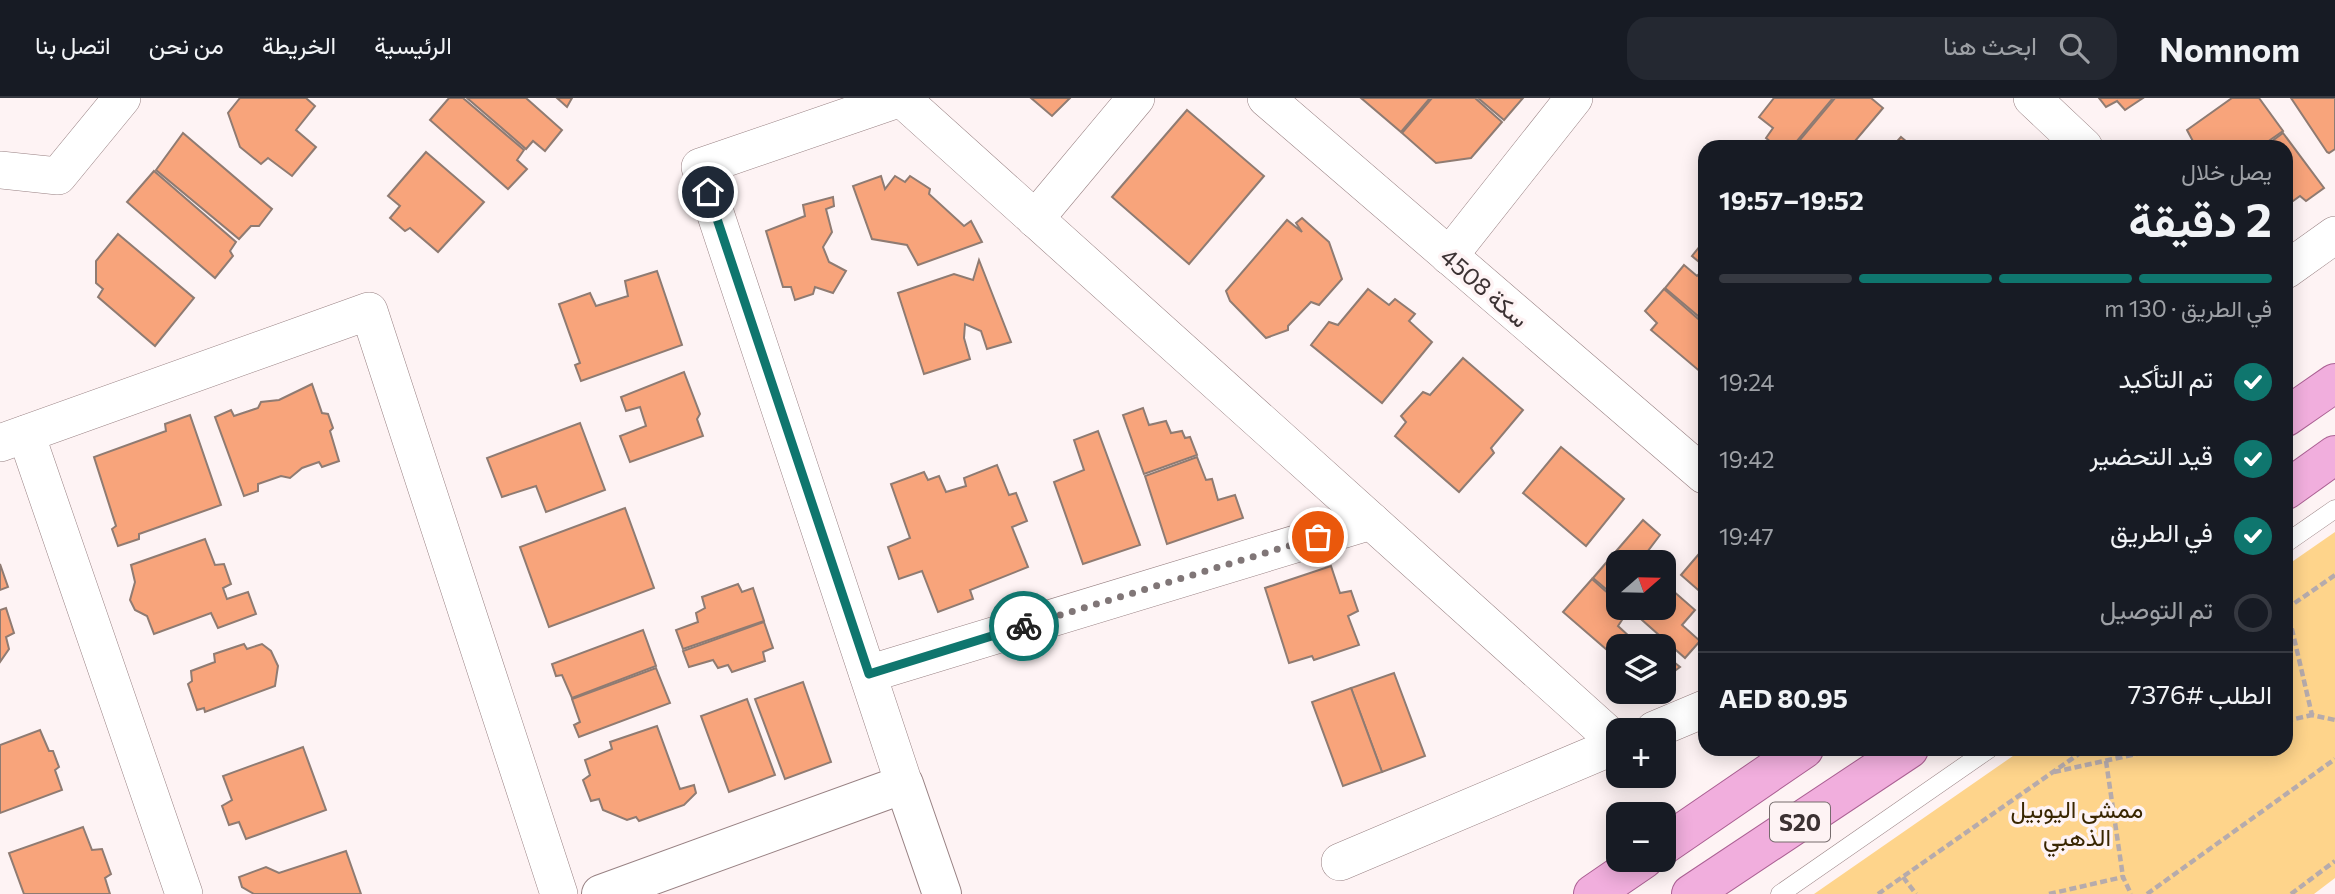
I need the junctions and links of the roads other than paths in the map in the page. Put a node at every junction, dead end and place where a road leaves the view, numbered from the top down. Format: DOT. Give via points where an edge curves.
graph roads {
  1 [pos="122,98"];
  2 [pos="1136,98"];
  3 [pos="1266,98"];
  4 [pos="1574,98"];
  5 [pos="2032,98"];
  6 [pos="2077,140"];
  7 [pos="0,170"];
  8 [pos="1035,219"];
  9 [pos="2335,234"];
  10 [pos="1449,256"];
  11 [pos="2293,265"];
  12 [pos="2335,383"];
  13 [pos="2293,412"];
  14 [pos="13,438"];
  15 [pos="2335,455"];
  16 [pos="1698,470"];
  17 [pos="2293,485"];
  18 [pos="2335,509"];
  19 [pos="1371,521"];
  20 [pos="2293,538"];
  21 [pos="869,674"];
  22 [pos="1698,712"];
  23 [pos="1676,721"];
  24 [pos="1606,732"];
  25 [pos="1606,749"];
  26 [pos="1794,756"];
  27 [pos="1898,756"];
  28 [pos="1979,756"];
  29 [pos="904,784"];
  30 [pos="1676,837"];
  31 [pos="1340,862"];
  32 [pos="1625,872"];
  33 [pos="184,894"];
  34 [pos="559,894"];
  35 [pos="601,894"];
  36 [pos="942,894"];
  37 [pos="1593,894"];
  38 [pos="1691,894"];
  39 [pos="1780,894"];
  1 -- 7 [label="street" via="58,176"];
  2 -- 8 [label="street"];
  3 -- 10 [label="street, سكة 4508"];
  4 -- 10 [label="street"];
  5 -- 6 [label="street"];
  8 -- 19 [label="street"];
  8 -- 21 [label="street" via="901,98 699,167"];
  9 -- 11 [label="street"];
  10 -- 16 [label="street, سكة 4508"];
  12 -- 13 [label="main road"];
  14 -- 33 [label="street"];
  14 -- 34 [label="street" via="369,312"];
  15 -- 17 [label="main road"];
  18 -- 20 [label="lane"];
  19 -- 21 [label="street"];
  19 -- 24 [label="street"];
  21 -- 29 [label="street"];
  22 -- 23 [label="street"];
  25 -- 31 [label="street"];
  26 -- 30 [label="main road, S20"];
  27 -- 38 [label="main road, S20"];
  28 -- 39 [label="lane"];
  29 -- 35 [label="street"];
  29 -- 36 [label="street"];
  32 -- 37 [label="main road"];
}
